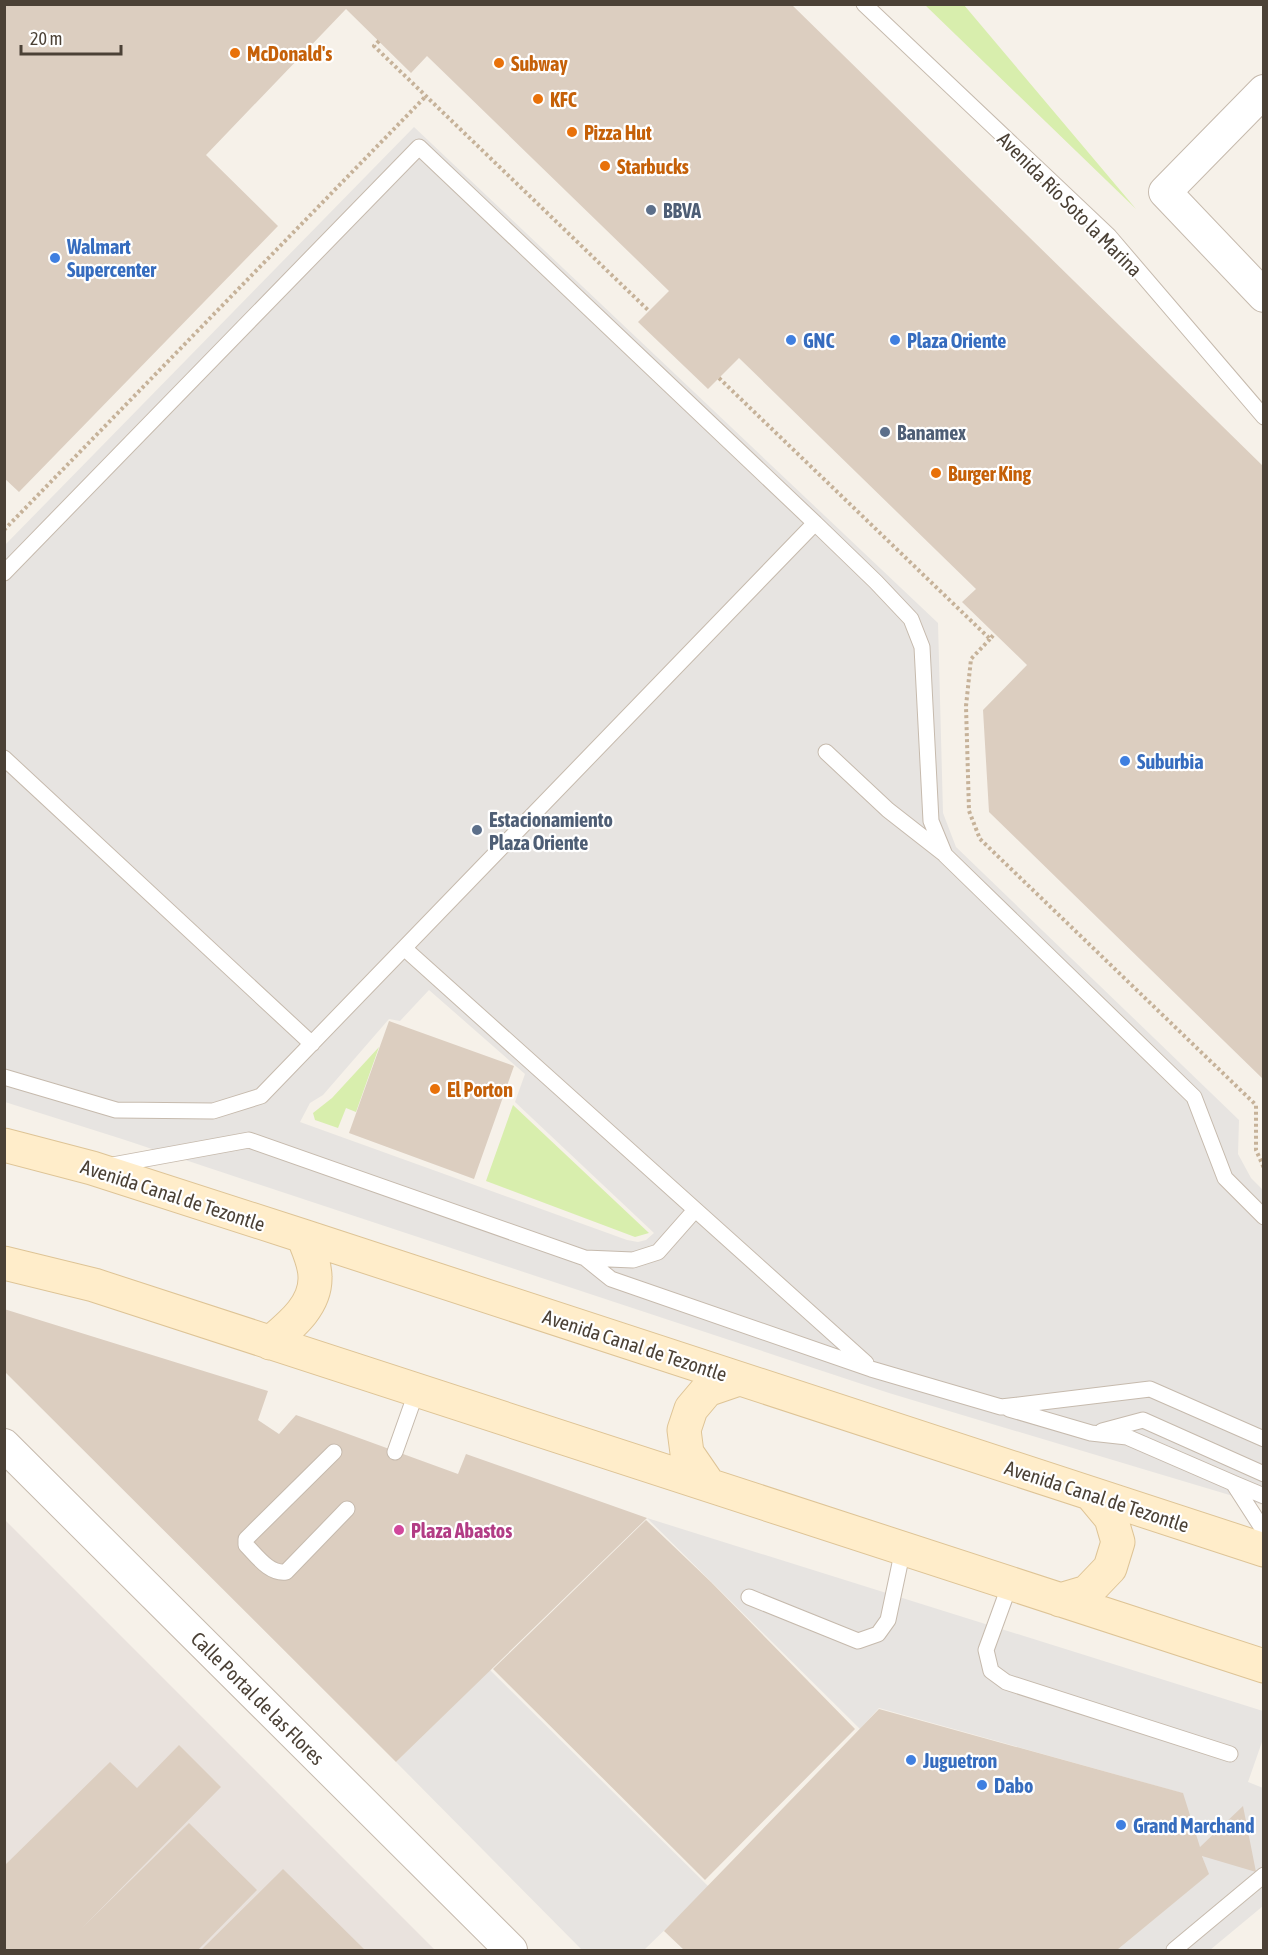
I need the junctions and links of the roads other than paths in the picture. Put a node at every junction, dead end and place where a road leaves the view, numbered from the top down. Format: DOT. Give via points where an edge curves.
graph roads {
  1 [pos="864,4"];
  2 [pos="1263,91"];
  3 [pos="1263,296"];
  4 [pos="1263,417"];
  5 [pos="815,523"];
  6 [pos="4,573"];
  7 [pos="826,752"];
  8 [pos="4,758"];
  9 [pos="945,855"];
  10 [pos="404,948"];
  11 [pos="312,1044"];
  12 [pos="4,1077"];
  13 [pos="4,1145"];
  14 [pos="92,1168"];
  15 [pos="695,1210"];
  16 [pos="1263,1217"];
  17 [pos="303,1236"];
  18 [pos="585,1258"];
  19 [pos="4,1263"];
  20 [pos="270,1342"];
  21 [pos="871,1369"];
  22 [pos="739,1379"];
  23 [pos="417,1390"];
  24 [pos="1001,1407"];
  25 [pos="1091,1433"];
  26 [pos="1263,1439"];
  27 [pos="4,1444"];
  28 [pos="334,1452"];
  29 [pos="395,1452"];
  30 [pos="1263,1473"];
  31 [pos="1233,1483"];
  32 [pos="709,1485"];
  33 [pos="1092,1494"];
  34 [pos="1263,1496"];
  35 [pos="347,1509"];
  36 [pos="1263,1531"];
  37 [pos="903,1549"];
  38 [pos="1263,1550"];
  39 [pos="1010,1584"];
  40 [pos="749,1596"];
  41 [pos="1060,1600"];
  42 [pos="1263,1666"];
  43 [pos="1230,1754"];
  44 [pos="1263,1875"];
  45 [pos="511,1950"];
  46 [pos="1174,1950"];
  1 -- 4 [label="lane, Avenida Río Soto la Marina" via="1108,236"];
  2 -- 3 [label="street" via="1165,192"];
  5 -- 6 [label="lane" via="419,147"];
  5 -- 9 [label="lane" via="911,619 922,647 931,821"];
  5 -- 10 [label="lane"];
  7 -- 9 [label="lane" via="888,810"];
  8 -- 11 [label="lane"];
  9 -- 16 [label="lane" via="1194,1098 1225,1178"];
  10 -- 11 [label="lane"];
  10 -- 15 [label="lane"];
  11 -- 12 [label="lane" via="261,1096 213,1111 116,1110"];
  13 -- 14 [label="main road, Avenida Canal de Tezontle"];
  14 -- 17 [label="main road, Avenida Canal de Tezontle"];
  14 -- 18 [label="lane" via="249,1140"];
  15 -- 18 [label="lane" via="658,1252 633,1260"];
  15 -- 21 [label="lane"];
  17 -- 20 [label="main road" via="316,1278 311,1297 297,1321"];
  17 -- 22 [label="main road, Avenida Canal de Tezontle"];
  18 -- 21 [label="lane" via="610,1279"];
  19 -- 20 [label="main road" via="94,1285"];
  20 -- 23 [label="main road"];
  21 -- 24 [label="lane"];
  22 -- 32 [label="main road" via="707,1390 690,1409 684,1430 687,1453"];
  22 -- 33 [label="main road, Avenida Canal de Tezontle"];
  23 -- 29 [label="lane"];
  23 -- 32 [label="main road"];
  24 -- 25 [label="lane"];
  24 -- 26 [label="lane" via="1150,1389"];
  25 -- 30 [label="lane" via="1143,1420"];
  25 -- 31 [label="lane" via="1127,1437"];
  27 -- 45 [label="street, Calle Portal de las Flores"];
  28 -- 35 [label="lane" via="246,1539 246,1545 271,1569 286,1572"];
  31 -- 34 [label="lane"];
  31 -- 36 [label="lane"];
  32 -- 37 [label="main road"];
  33 -- 38 [label="main road, Avenida Canal de Tezontle"];
  33 -- 41 [label="main road" via="1111,1518 1118,1542 1110,1568 1087,1592"];
  37 -- 39 [label="main road"];
  37 -- 40 [label="lane" via="888,1620 878,1634 858,1641"];
  39 -- 41 [label="main road"];
  39 -- 43 [label="lane" via="986,1650 991,1671 1006,1682"];
  41 -- 42 [label="main road"];
  44 -- 46 [label="lane"];
}
